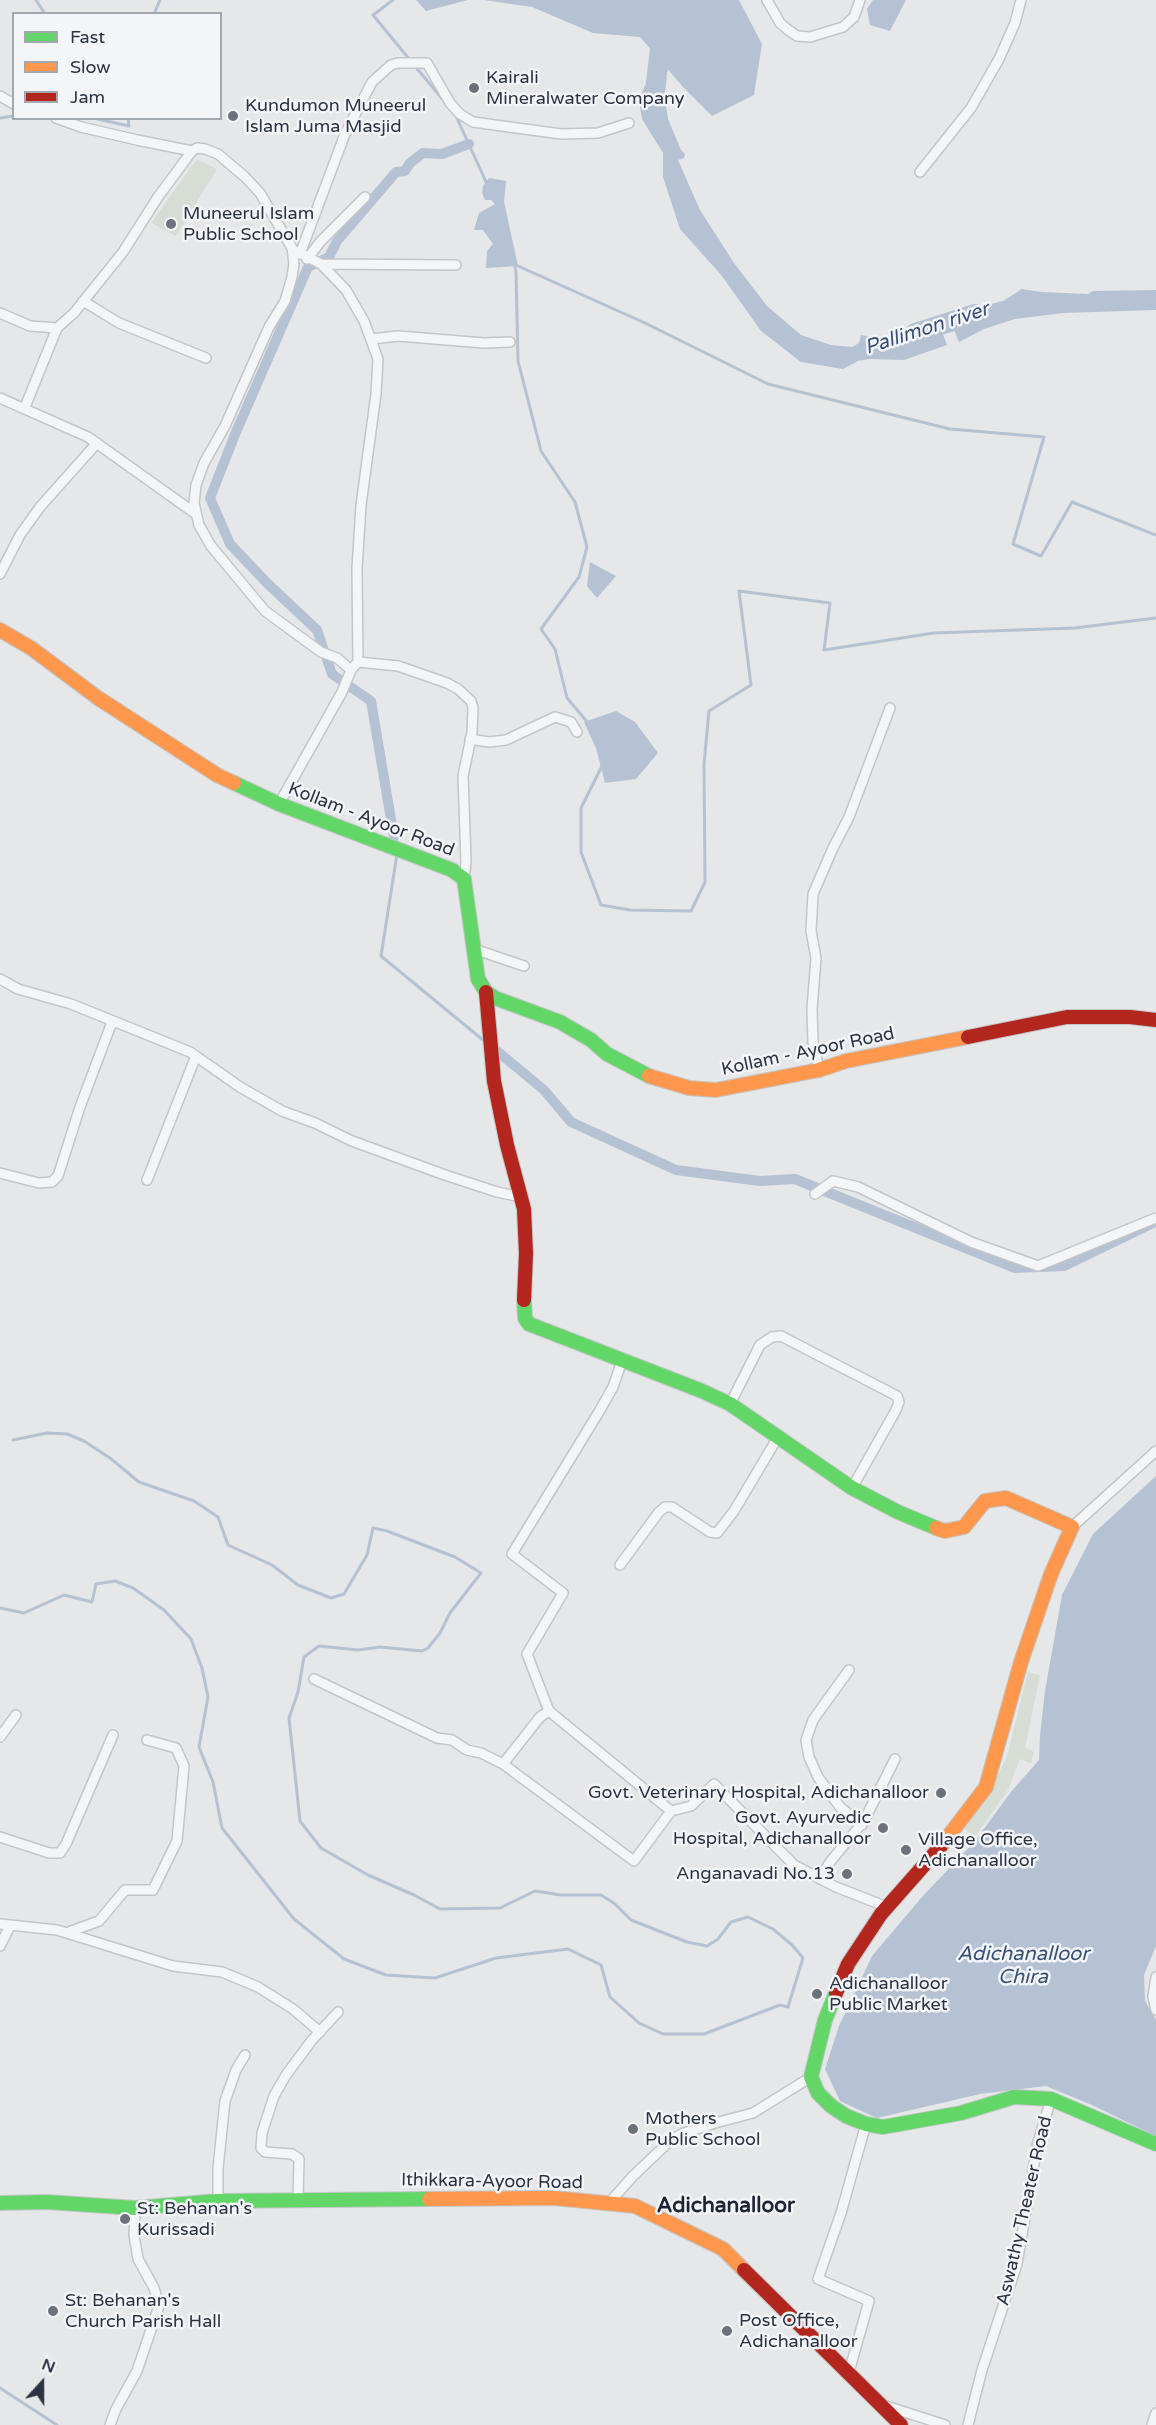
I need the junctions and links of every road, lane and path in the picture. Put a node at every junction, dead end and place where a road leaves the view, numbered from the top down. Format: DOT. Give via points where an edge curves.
graph roads {
  1 [pos="767,0"];
  2 [pos="860,0"];
  3 [pos="1021,0"];
  4 [pos="63,120"];
  5 [pos="629,123"];
  6 [pos="192,151"];
  7 [pos="920,172"];
  8 [pos="365,197"];
  9 [pos="292,248"];
  10 [pos="312,260"];
  11 [pos="456,265"];
  12 [pos="83,301"];
  13 [pos="0,314"];
  14 [pos="57,328"];
  15 [pos="372,339"];
  16 [pos="510,342"];
  17 [pos="206,358"];
  18 [pos="0,398"];
  19 [pos="25,407"];
  20 [pos="97,443"];
  21 [pos="196,514"];
  22 [pos="0,574"];
  23 [pos="0,630"];
  24 [pos="358,662"];
  25 [pos="351,670"];
  26 [pos="890,708"];
  27 [pos="576,732"];
  28 [pos="470,739"];
  29 [pos="279,804"];
  30 [pos="464,879"];
  31 [pos="474,950"];
  32 [pos="524,966"];
  33 [pos="0,979"];
  34 [pos="486,992"];
  35 [pos="1156,1020"];
  36 [pos="112,1022"];
  37 [pos="196,1056"];
  38 [pos="819,1070"];
  39 [pos="0,1173"];
  40 [pos="147,1180"];
  41 [pos="815,1194"];
  42 [pos="521,1197"];
  43 [pos="1156,1218"];
  44 [pos="622,1361"];
  45 [pos="730,1404"];
  46 [pos="778,1437"];
  47 [pos="1156,1451"];
  48 [pos="852,1488"];
  49 [pos="1072,1527"];
  50 [pos="620,1565"];
  51 [pos="849,1670"];
  52 [pos="314,1679"];
  53 [pos="549,1711"];
  54 [pos="16,1715"];
  55 [pos="113,1735"];
  56 [pos="0,1737"];
  57 [pos="147,1740"];
  58 [pos="895,1759"];
  59 [pos="503,1764"];
  60 [pos="671,1811"];
  61 [pos="862,1825"];
  62 [pos="0,1838"];
  63 [pos="820,1878"];
  64 [pos="888,1906"];
  65 [pos="5,1925"];
  66 [pos="66,1933"];
  67 [pos="0,1946"];
  68 [pos="1156,1977"];
  69 [pos="1156,2010"];
  70 [pos="338,2012"];
  71 [pos="320,2032"];
  72 [pos="245,2055"];
  73 [pos="811,2076"];
  74 [pos="1051,2099"];
  75 [pos="866,2124"];
  76 [pos="1156,2144"];
  77 [pos="298,2200"];
  78 [pos="218,2201"];
  79 [pos="0,2203"];
  80 [pos="609,2203"];
  81 [pos="135,2208"];
  82 [pos="849,2372"];
  83 [pos="880,2404"];
  84 [pos="1156,2413"];
  85 [pos="110,2425"];
  86 [pos="902,2425"];
  87 [pos="945,2425"];
  88 [pos="968,2425"];
  89 [pos="1152,2425"];
  1 -- 2 [label="street" via="780,23 796,36 810,37 843,27 854,17"];
  3 -- 7 [label="street" via="999,59 971,108"];
  4 -- 6 [label="street"];
  5 -- 10 [label="street" via="598,133 561,134 473,123 450,103 429,66 420,62 398,63 378,75 361,101 331,168"];
  6 -- 9 [label="street" via="197,148 218,154 245,177 260,193"];
  6 -- 12 [label="street" via="123,252"];
  8 -- 10 [label="street" via="321,241"];
  9 -- 10 [label="street"];
  9 -- 21 [label="street" via="294,264 285,301 204,463 196,485"];
  10 -- 11 [label="street"];
  10 -- 15 [label="street" via="346,290"];
  12 -- 14 [label="street"];
  12 -- 17 [label="street" via="119,323"];
  13 -- 14 [label="street" via="30,326"];
  14 -- 19 [label="street"];
  15 -- 16 [label="street" via="398,336"];
  15 -- 24 [label="street" via="378,376 361,504"];
  18 -- 19 [label="street"];
  19 -- 20 [label="street"];
  20 -- 21 [label="street"];
  20 -- 22 [label="street" via="40,507"];
  21 -- 25 [label="street" via="212,546 264,611"];
  23 -- 29 [label="main road, Kollam - Ayoor Road" via="217,775"];
  24 -- 25 [label="street"];
  24 -- 28 [label="street" via="398,666 458,689 473,708"];
  25 -- 29 [label="street"];
  26 -- 38 [label="street" via="849,817 813,894 811,932 816,958 812,1009"];
  27 -- 28 [label="street" via="571,722 555,717 506,740"];
  28 -- 30 [label="street" via="463,776"];
  29 -- 30 [label="main road, Kollam - Ayoor Road" via="430,860"];
  30 -- 31 [label="main road, Kollam - Ayoor Road"];
  31 -- 32 [label="street"];
  31 -- 34 [label="main road, Kollam - Ayoor Road" via="478,979"];
  33 -- 36 [label="street"];
  34 -- 38 [label="main road, Kollam - Ayoor Road" via="560,1022 639,1072 689,1088 716,1090"];
  34 -- 42 [label="main road" via="494,1081"];
  35 -- 38 [label="main road, Kollam - Ayoor Road" via="1067,1017 846,1061"];
  36 -- 37 [label="street"];
  36 -- 39 [label="street" via="58,1176 51,1182 39,1183"];
  37 -- 40 [label="street"];
  37 -- 42 [label="street" via="282,1111 328,1131 445,1175"];
  41 -- 43 [label="street" via="833,1180 858,1187 971,1242 1038,1266"];
  42 -- 44 [label="main road" via="525,1318 543,1332"];
  44 -- 45 [label="main road"];
  44 -- 53 [label="street" via="613,1387 513,1554 563,1593 527,1654"];
  45 -- 46 [label="main road"];
  45 -- 48 [label="street" via="760,1345 781,1336 897,1396 896,1410"];
  46 -- 48 [label="main road"];
  46 -- 50 [label="street" via="717,1533 672,1507 665,1507"];
  47 -- 49 [label="street"];
  48 -- 49 [label="main road" via="945,1531 964,1527 985,1502 1006,1498"];
  49 -- 64 [label="main road" via="1051,1574 1021,1662 986,1787 957,1827"];
  51 -- 61 [label="street" via="813,1720 806,1740 818,1777 840,1807"];
  52 -- 59 [label="street" via="437,1738 452,1740"];
  53 -- 59 [label="street"];
  53 -- 60 [label="street"];
  54 -- 56 [label="street"];
  55 -- 62 [label="street" via="60,1853"];
  57 -- 66 [label="street" via="176,1748 184,1766 177,1841 153,1890 125,1890 99,1921"];
  58 -- 61 [label="street"];
  59 -- 60 [label="street" via="634,1861"];
  60 -- 63 [label="street" via="691,1806 714,1784 794,1865"];
  61 -- 63 [label="street"];
  63 -- 64 [label="street"];
  64 -- 73 [label="main road" via="848,1964 825,2020"];
  65 -- 66 [label="street"];
  65 -- 67 [label="street"];
  66 -- 71 [label="street" via="174,1966 222,1972 258,1987"];
  68 -- 69 [label="street"];
  70 -- 71 [label="street"];
  71 -- 77 [label="street" via="274,2096 260,2141 265,2152 292,2154 299,2159"];
  72 -- 78 [label="street" via="225,2102 218,2157"];
  73 -- 75 [label="main road" via="818,2093 831,2106"];
  73 -- 80 [label="street" via="753,2113 672,2139"];
  74 -- 75 [label="main road" via="1014,2097 907,2124"];
  74 -- 76 [label="main road"];
  74 -- 88 [label="street, Aswathy Theater Road" via="1037,2146 1017,2264"];
  75 -- 82 [label="street" via="818,2279 869,2301"];
  77 -- 78 [label="main road, Ithikkara-Ayoor Road"];
  77 -- 80 [label="main road, Ithikkara-Ayoor Road" via="559,2198"];
  78 -- 81 [label="main road, Ithikkara-Ayoor Road"];
  79 -- 81 [label="main road, Ithikkara-Ayoor Road"];
  80 -- 82 [label="main road, Ithikkara-Ayoor Road" via="635,2206 723,2249"];
  81 -- 85 [label="street" via="138,2259 159,2306 137,2371"];
  82 -- 83 [label="main road, Ithikkara-Ayoor Road"];
  83 -- 86 [label="main road, Ithikkara-Ayoor Road"];
  83 -- 87 [label="street"];
  84 -- 89 [label="street"];
}
